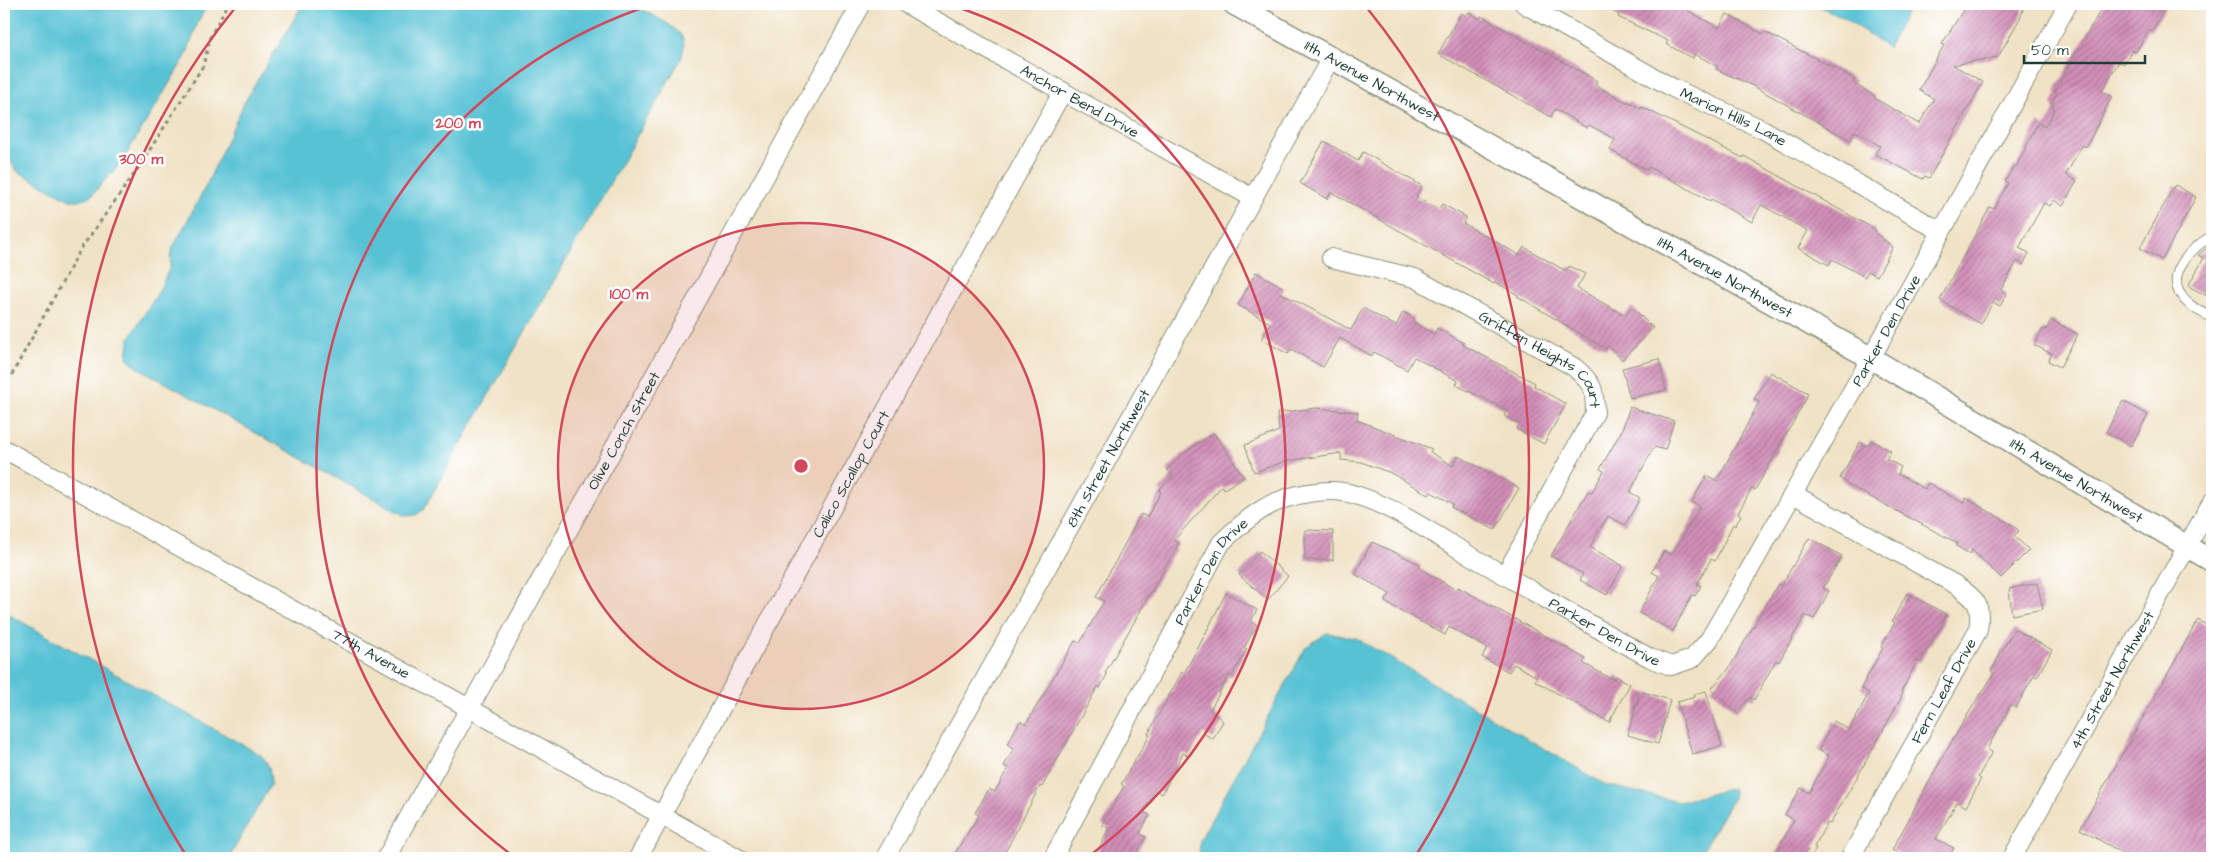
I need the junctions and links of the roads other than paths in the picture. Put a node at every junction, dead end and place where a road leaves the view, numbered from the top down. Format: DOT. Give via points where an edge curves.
graph roads {
  1 [pos="861,4"];
  2 [pos="906,4"];
  3 [pos="1234,4"];
  4 [pos="1524,4"];
  5 [pos="2068,4"];
  6 [pos="1331,58"];
  7 [pos="1063,90"];
  8 [pos="1254,198"];
  9 [pos="1940,232"];
  10 [pos="2212,236"];
  11 [pos="1331,258"];
  12 [pos="2212,318"];
  13 [pos="1871,358"];
  14 [pos="4,449"];
  15 [pos="1793,494"];
  16 [pos="2212,502"];
  17 [pos="2188,547"];
  18 [pos="2212,561"];
  19 [pos="1505,575"];
  20 [pos="470,708"];
  21 [pos="661,816"];
  22 [pos="386,858"];
  23 [pos="638,858"];
  24 [pos="738,858"];
  25 [pos="884,858"];
  26 [pos="1053,858"];
  27 [pos="1850,858"];
  28 [pos="2012,858"];
  1 -- 20 [label="street, Olive Conch Street"];
  2 -- 7 [label="street, Anchor Bend Drive"];
  3 -- 6 [label="street, 11th Avenue Northwest"];
  4 -- 9 [label="street, Marion Hills Lane" via="1673,88 1764,130"];
  5 -- 9 [label="street, Parker Den Drive"];
  6 -- 8 [label="street, 8th Street Northwest"];
  6 -- 13 [label="street, 11th Avenue Northwest"];
  7 -- 8 [label="street, Anchor Bend Drive"];
  7 -- 21 [label="street, Calico Scallop Court"];
  8 -- 25 [label="street, 8th Street Northwest"];
  9 -- 13 [label="street, Parker Den Drive"];
  10 -- 12 [label="lane" via="2189,252 2182,262 2177,282 2180,294 2191,306"];
  11 -- 19 [label="street, Griffen Heights Court" via="1416,278 1589,379 1595,394 1594,413"];
  13 -- 15 [label="street, Parker Den Drive"];
  13 -- 17 [label="street, 11th Avenue Northwest"];
  14 -- 20 [label="street, 77th Avenue"];
  15 -- 19 [label="street, Parker Den Drive" via="1709,640 1692,659 1671,666 1650,658"];
  15 -- 27 [label="street, Fern Leaf Drive" via="1956,585 1975,599 1980,613 1978,630"];
  16 -- 17 [label="street, 4th Street Northwest"];
  17 -- 18 [label="street, 11th Avenue Northwest"];
  17 -- 28 [label="street, 4th Street Northwest"];
  19 -- 26 [label="street, Parker Den Drive" via="1406,518 1358,495 1331,490 1300,494 1276,500 1247,517 1221,543"];
  20 -- 21 [label="street, 77th Avenue"];
  20 -- 22 [label="street, Olive Conch Street"];
  21 -- 23 [label="street, Calico Scallop Court"];
  21 -- 24 [label="street, 77th Avenue"];
}
